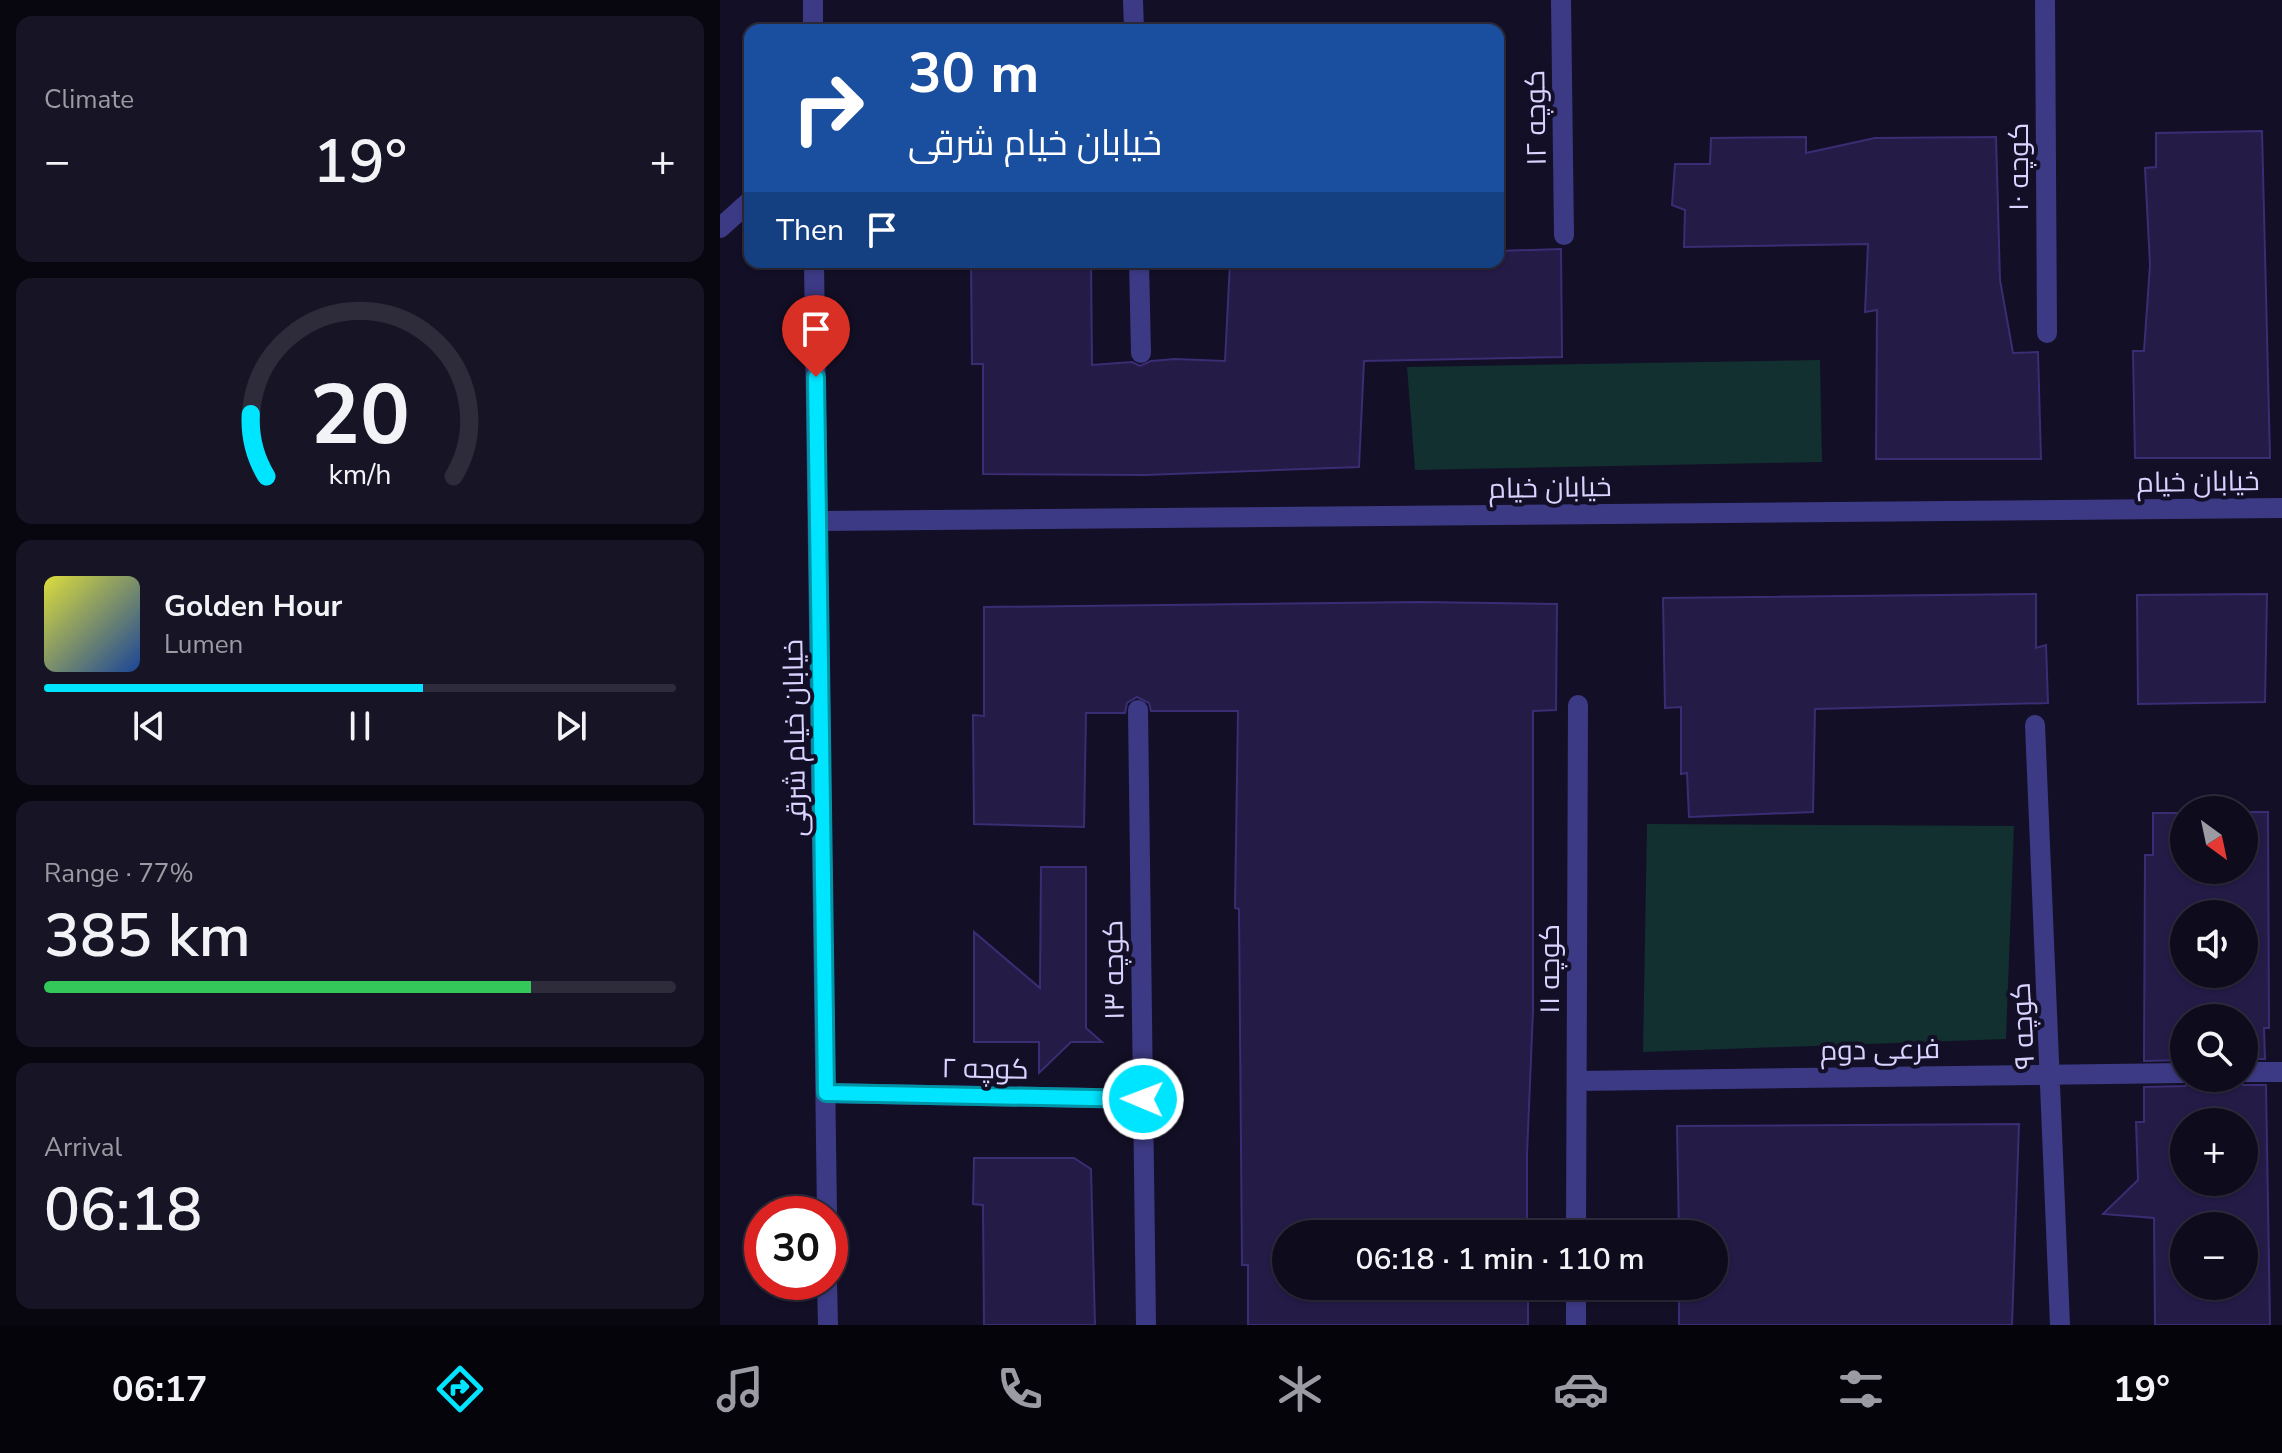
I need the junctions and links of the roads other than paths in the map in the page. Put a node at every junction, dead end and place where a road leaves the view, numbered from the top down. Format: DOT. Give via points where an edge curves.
graph roads {
  1 [pos="813,0"];
  2 [pos="1133,0"];
  3 [pos="1561,0"];
  4 [pos="2045,0"];
  5 [pos="813,24"];
  6 [pos="1134,24"];
  7 [pos="744,206"];
  8 [pos="720,228"];
  9 [pos="1564,235"];
  10 [pos="814,268"];
  11 [pos="1139,268"];
  12 [pos="2047,333"];
  13 [pos="1141,353"];
  14 [pos="2282,508"];
  15 [pos="819,521"];
  16 [pos="1578,705"];
  17 [pos="1138,710"];
  18 [pos="2035,725"];
  19 [pos="2258,1072"];
  20 [pos="2282,1072"];
  21 [pos="2170,1073"];
  22 [pos="2052,1075"];
  23 [pos="1577,1081"];
  24 [pos="826,1093"];
  25 [pos="1143,1099"];
  26 [pos="827,1196"];
  27 [pos="1576,1220"];
  28 [pos="827,1300"];
  29 [pos="1576,1300"];
  30 [pos="828,1325"];
  31 [pos="1146,1325"];
  32 [pos="1576,1325"];
  33 [pos="2060,1325"];
  1 -- 5 [label="street"];
  2 -- 6 [label="street"];
  3 -- 9 [label="street, کوچه ۱۲"];
  4 -- 12 [label="street, کوچه ۱۰"];
  7 -- 8 [label="street"];
  10 -- 15 [label="street, خیابان خیام شرقی"];
  11 -- 13 [label="street"];
  14 -- 15 [label="street, خیابان خیام"];
  15 -- 24 [label="street, خیابان خیام شرقی"];
  16 -- 23 [label="street, کوچه ۱۱"];
  17 -- 25 [label="street, کوچه ۱۳"];
  18 -- 22 [label="street, کوچه ۹"];
  19 -- 20 [label="street"];
  21 -- 22 [label="street, فرعی دوم"];
  22 -- 23 [label="street, فرعی دوم"];
  22 -- 33 [label="street, کوچه ۹"];
  23 -- 27 [label="street, کوچه ۱۱"];
  24 -- 25 [label="street, کوچه ۲"];
  24 -- 26 [label="street, خیابان خیام شرقی"];
  25 -- 31 [label="street, کوچه ۱۳"];
  28 -- 30 [label="street"];
  29 -- 32 [label="street"];
}
